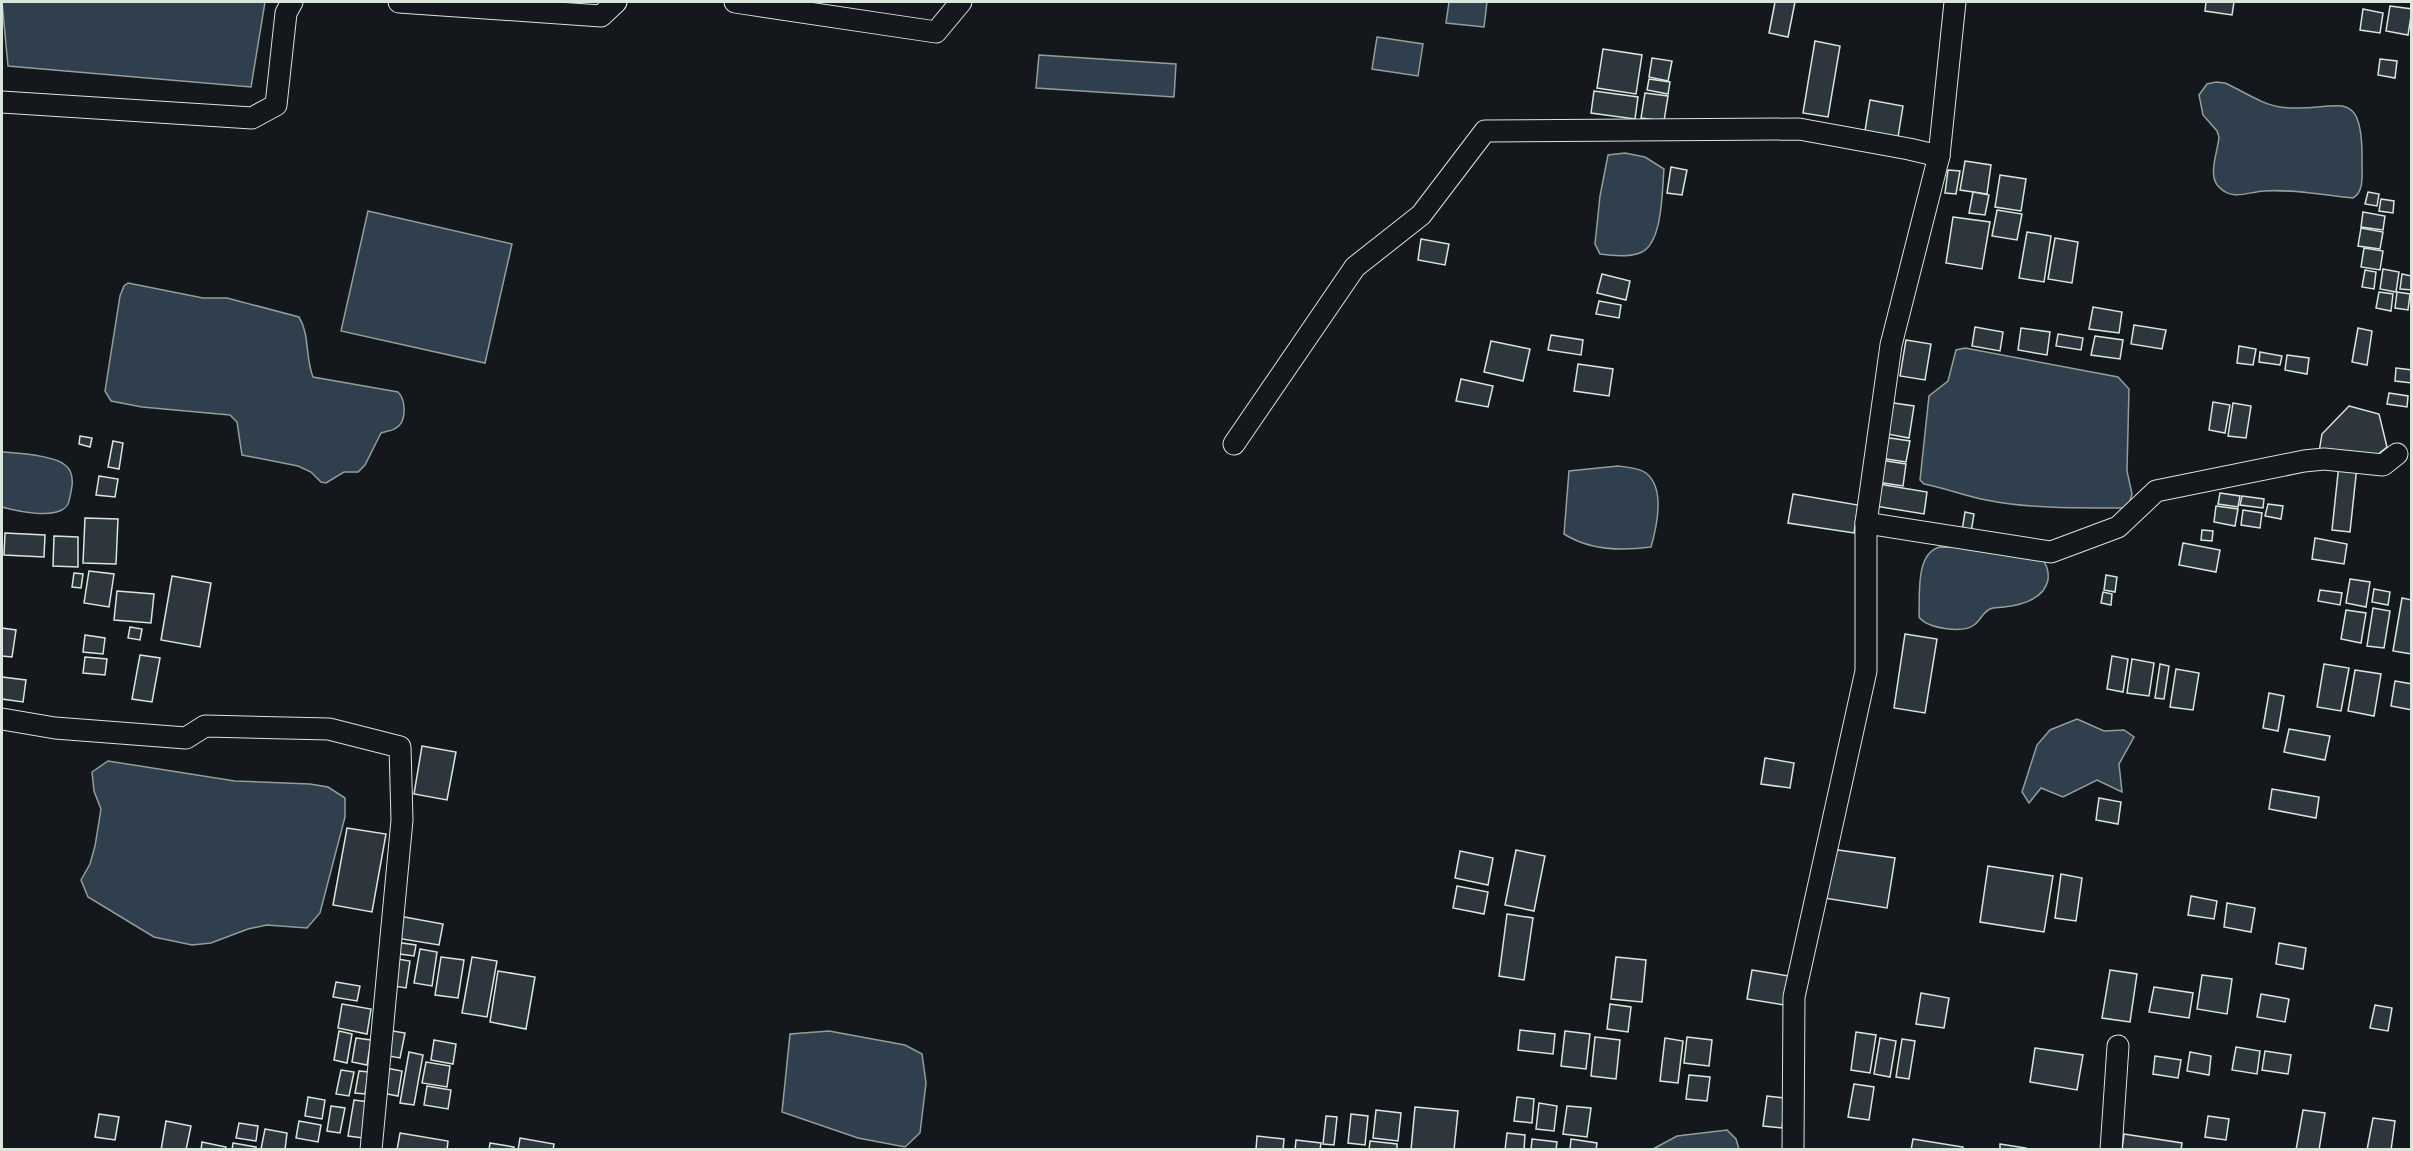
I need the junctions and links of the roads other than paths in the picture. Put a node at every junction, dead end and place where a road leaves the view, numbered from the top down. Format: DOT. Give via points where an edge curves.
graph roads {
  1 [pos="292,2"];
  2 [pos="399,2"];
  3 [pos="616,2"];
  4 [pos="735,2"];
  5 [pos="961,2"];
  6 [pos="1955,2"];
  7 [pos="2,102"];
  8 [pos="1939,156"];
  9 [pos="1234,444"];
  10 [pos="2397,454"];
  11 [pos="1866,523"];
  12 [pos="2,719"];
  13 [pos="2118,1046"];
  14 [pos="371,1149"];
  15 [pos="1793,1149"];
  16 [pos="2111,1149"];
  1 -- 7 [label="street" via="286,13 276,105 252,118"];
  2 -- 3 [label="street" via="601,16"];
  4 -- 5 [label="street" via="936,32"];
  6 -- 8 [label="street"];
  8 -- 9 [label="street" via="1799,129 1485,131 1421,215 1355,267"];
  8 -- 11 [label="street" via="1891,345"];
  10 -- 11 [label="street" via="2383,465 2324,459 2304,461 2156,490 2118,527 2051,552"];
  11 -- 15 [label="street" via="1866,671 1794,997"];
  12 -- 14 [label="street" via="55,728 186,738 205,726 329,729 400,747 402,820"];
  13 -- 16 [label="street"];
}
